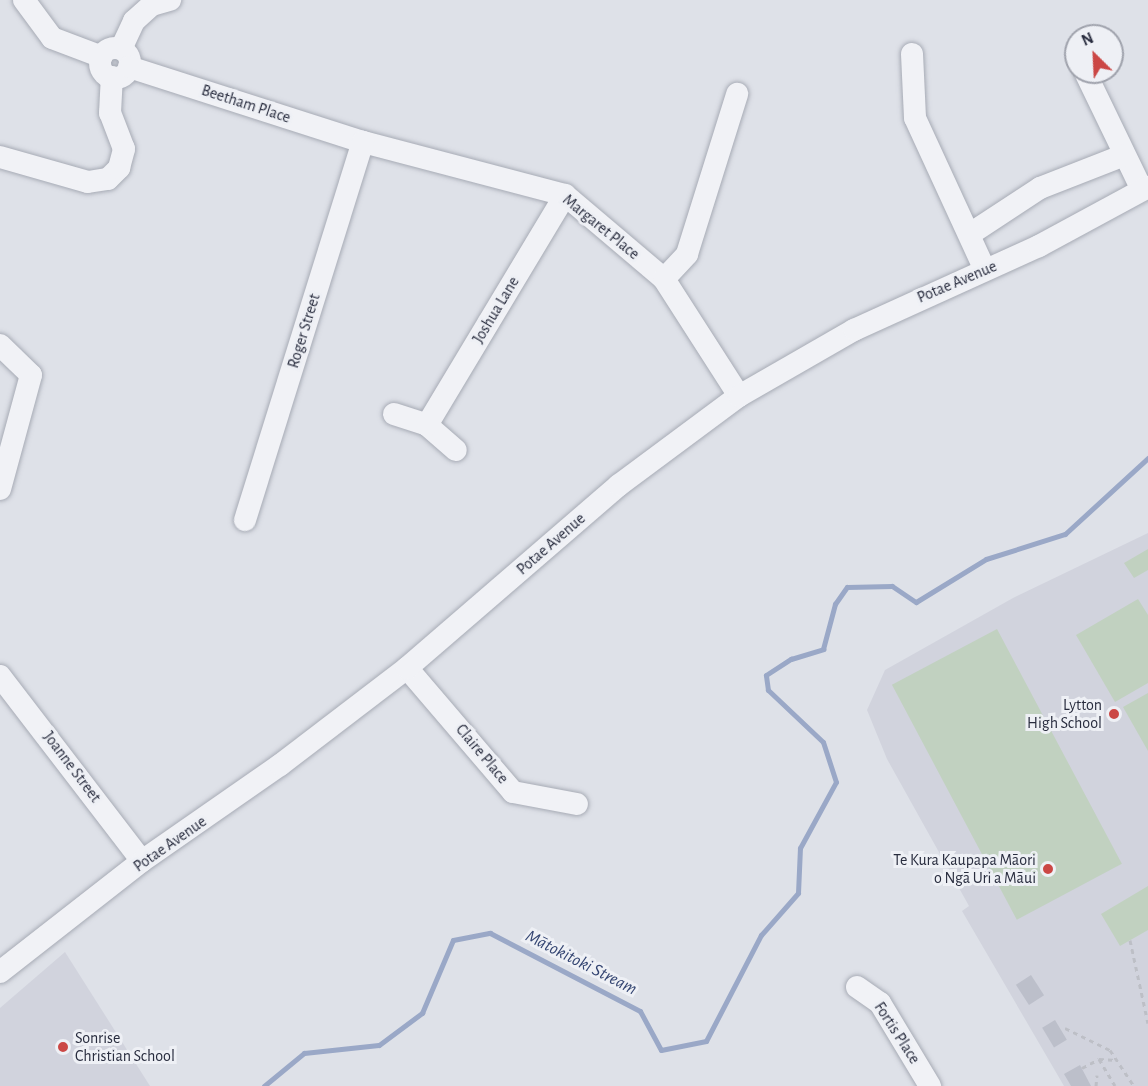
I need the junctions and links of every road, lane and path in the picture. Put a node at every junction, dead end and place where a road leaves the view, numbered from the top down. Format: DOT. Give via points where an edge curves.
graph roads {
  1 [pos="24,0"];
  2 [pos="170,0"];
  3 [pos="912,54"];
  4 [pos="116,63"];
  5 [pos="1091,84"];
  6 [pos="737,94"];
  7 [pos="363,142"];
  8 [pos="1124,155"];
  9 [pos="0,157"];
  10 [pos="1145,188"];
  11 [pos="565,195"];
  12 [pos="970,234"];
  13 [pos="985,270"];
  14 [pos="664,279"];
  15 [pos="0,345"];
  16 [pos="739,396"];
  17 [pos="394,414"];
  18 [pos="427,425"];
  19 [pos="456,450"];
  20 [pos="0,489"];
  21 [pos="245,520"];
  22 [pos="407,668"];
  23 [pos="0,676"];
  24 [pos="577,804"];
  25 [pos="141,861"];
  26 [pos="1130,940"];
  27 [pos="0,972"];
  28 [pos="857,987"];
  29 [pos="1148,1023"];
  30 [pos="1065,1028"];
  31 [pos="1099,1059"];
  32 [pos="1118,1060"];
  33 [pos="1082,1068"];
  34 [pos="1097,1075"];
  35 [pos="930,1086"];
  36 [pos="1096,1086"];
  37 [pos="1115,1086"];
  38 [pos="1134,1086"];
  1 -- 4 [label="street, Beetham Place" via="52,38"];
  2 -- 4 [label="street" via="152,5 134,21"];
  3 -- 12 [label="street" via="915,118"];
  4 -- 7 [label="street, Beetham Place"];
  4 -- 9 [label="street" via="110,113 124,149 120,168 108,179 87,182"];
  5 -- 8 [label="street"];
  6 -- 14 [label="street" via="687,254"];
  7 -- 11 [label="street, Margaret Place"];
  7 -- 21 [label="street, Roger Street"];
  8 -- 10 [label="street"];
  8 -- 12 [label="street" via="1040,188"];
  10 -- 13 [label="street, Potae Avenue"];
  11 -- 14 [label="street, Margaret Place"];
  11 -- 18 [label="street, Joshua Lane"];
  12 -- 13 [label="street"];
  13 -- 16 [label="street, Potae Avenue" via="854,330"];
  14 -- 16 [label="street, Margaret Place"];
  15 -- 20 [label="street" via="31,375"];
  16 -- 22 [label="street, Potae Avenue" via="619,485"];
  17 -- 18 [label="street"];
  18 -- 19 [label="street"];
  22 -- 24 [label="street, Claire Place" via="513,792"];
  22 -- 25 [label="street, Potae Avenue" via="280,765"];
  23 -- 25 [label="street, Joanne Street"];
  25 -- 27 [label="street, Potae Avenue"];
  26 -- 29 [label="path"];
  28 -- 35 [label="street, Fortis Place" via="880,1003"];
  30 -- 32 [label="path" via="1095,1040"];
  31 -- 32 [label="path"];
  31 -- 33 [label="path"];
  31 -- 37 [label="path"];
  32 -- 38 [label="path"];
  34 -- 36 [label="path"];
}
